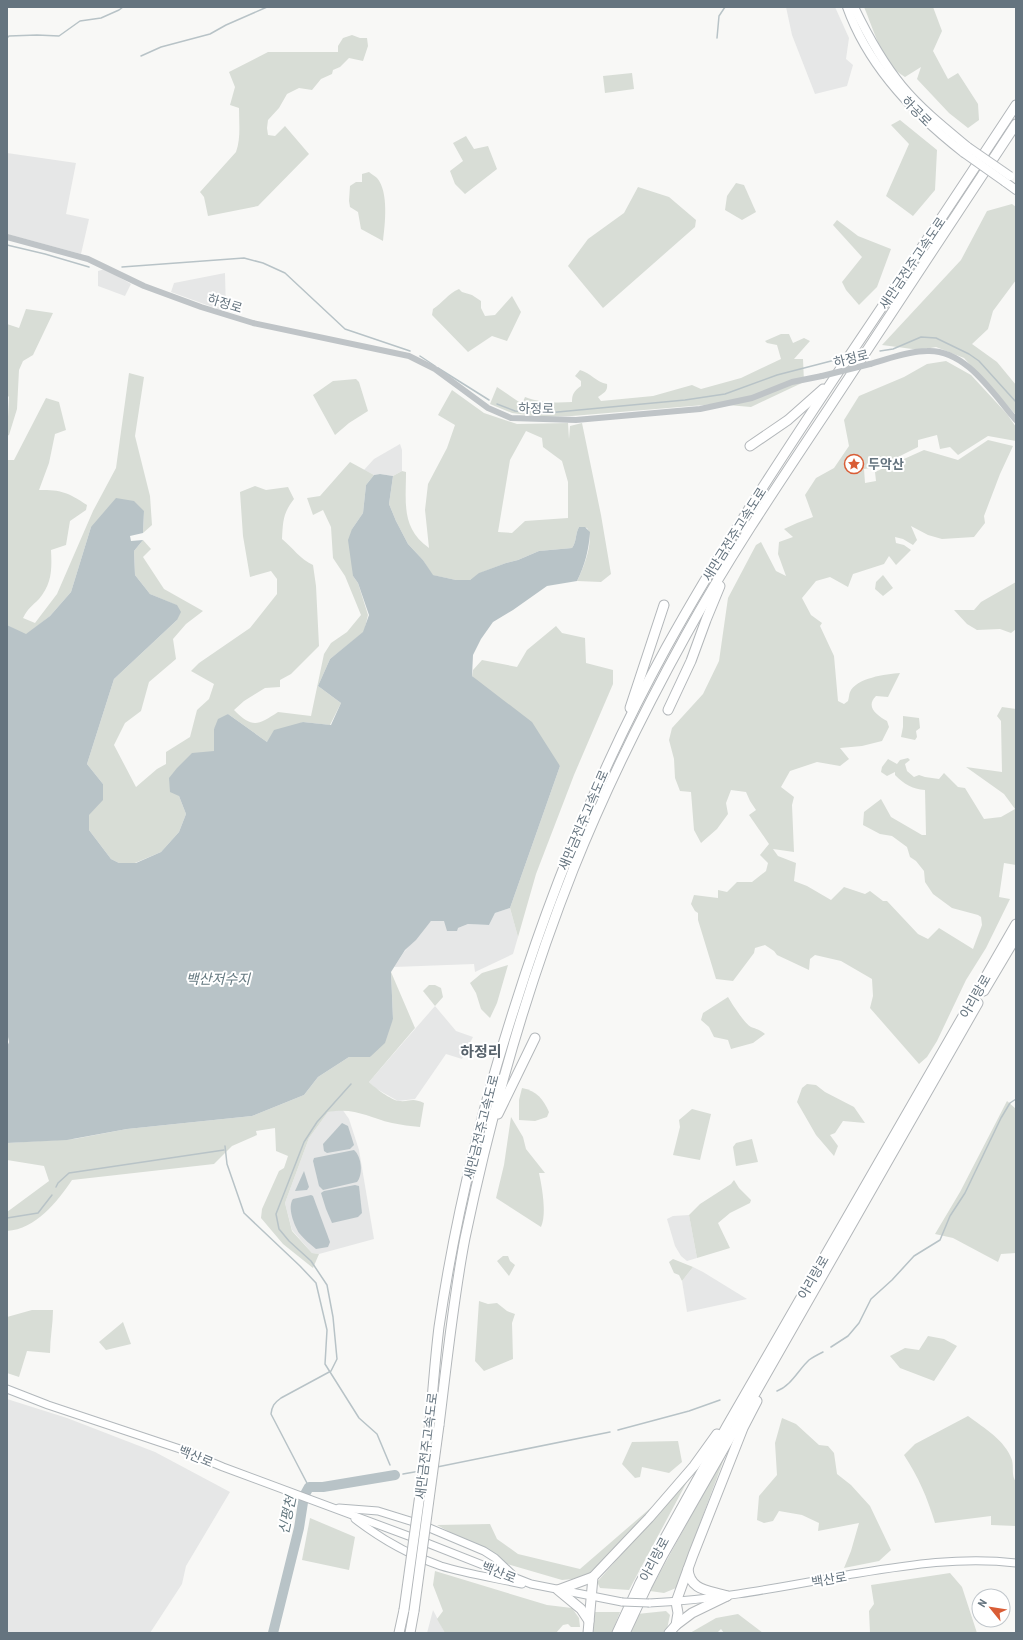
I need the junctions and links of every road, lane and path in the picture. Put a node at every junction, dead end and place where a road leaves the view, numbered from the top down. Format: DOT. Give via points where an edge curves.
graph roads {
  1 [pos="847,7"];
  2 [pos="854,7"];
  3 [pos="1016,105"];
  4 [pos="1016,124"];
  5 [pos="966,150"];
  6 [pos="1010,180"];
  7 [pos="1016,190"];
  8 [pos="7,237"];
  9 [pos="836,377"];
  10 [pos="1016,420"];
  11 [pos="750,446"];
  12 [pos="745,536"];
  13 [pos="664,605"];
  14 [pos="668,710"];
  15 [pos="620,738"];
  16 [pos="1016,924"];
  17 [pos="1016,937"];
  18 [pos="535,1038"];
  19 [pos="489,1135"];
  20 [pos="766,1373"];
  21 [pos="7,1389"];
  22 [pos="727,1426"];
  23 [pos="332,1507"];
  24 [pos="348,1514"];
  25 [pos="1016,1563"];
  26 [pos="688,1568"];
  27 [pos="593,1577"];
  28 [pos="517,1579"];
  29 [pos="531,1584"];
  30 [pos="558,1590"];
  31 [pos="727,1596"];
  32 [pos="591,1597"];
  33 [pos="676,1602"];
  34 [pos="589,1621"];
  35 [pos="676,1625"];
  36 [pos="399,1633"];
  37 [pos="410,1633"];
  38 [pos="588,1633"];
  39 [pos="617,1633"];
  40 [pos="625,1633"];
  41 [pos="669,1633"];
  1 -- 5 [label="main road, 하공로" via="865,45 907,102 943,137"];
  2 -- 5 [label="main road, 하공로" via="883,60 903,87"];
  3 -- 9 [label="highway, 새만금전주고속도로"];
  4 -- 12 [label="highway, 새만금전주고속도로"];
  5 -- 6 [label="main road, 하공로, bridge"];
  6 -- 7 [label="main road, 하공로"];
  8 -- 10 [label="street, 하정로, bridge" via="88,259 144,286 201,308 253,323 409,356 434,369 488,408 511,418 576,420 700,409 752,398 792,382 926,350 939,351 964,362"];
  9 -- 11 [label="highway" via="788,420"];
  9 -- 15 [label="highway, 새만금전주고속도로" via="720,554 665,649"];
  12 -- 14 [label="highway" via="716,595 691,661"];
  12 -- 19 [label="highway, 새만금전주고속도로" via="659,687 589,833 542,955 517,1031"];
  13 -- 15 [label="highway"];
  15 -- 36 [label="highway, 새만금전주고속도로, bridge" via="584,814 550,900 485,1103 458,1220 439,1328 430,1422"];
  16 -- 22 [label="highway, 아리랑로"];
  17 -- 20 [label="highway, 아리랑로"];
  18 -- 19 [label="highway"];
  19 -- 37 [label="highway, 새만금전주고속도로, bridge" via="465,1240"];
  20 -- 26 [label="highway" via="766,1381 743,1428"];
  20 -- 40 [label="highway, 아리랑로" via="646,1586"];
  21 -- 23 [label="main road, 백산로" via="180,1449"];
  22 -- 27 [label="highway" via="720,1429 694,1466 650,1518"];
  22 -- 39 [label="highway, 아리랑로" via="640,1583"];
  23 -- 24 [label="main road, 백산로"];
  23 -- 28 [label="main road" via="378,1511 420,1524 484,1551"];
  24 -- 28 [label="main road, 백산로"];
  24 -- 29 [label="main road" via="385,1540 440,1566 523,1585"];
  25 -- 31 [label="main road, 백산로" via="966,1560 908,1565"];
  26 -- 31 [label="highway" via="689,1578 696,1587"];
  26 -- 33 [label="highway"];
  27 -- 30 [label="highway"];
  27 -- 32 [label="highway"];
  28 -- 29 [label="main road, 백산로"];
  29 -- 30 [label="main road, 백산로"];
  30 -- 32 [label="main road, 백산로"];
  30 -- 34 [label="highway" via="581,1609"];
  31 -- 33 [label="main road, 백산로"];
  31 -- 35 [label="highway"];
  32 -- 33 [label="main road, 백산로, bridge" via="622,1602"];
  32 -- 34 [label="highway"];
  33 -- 35 [label="highway"];
  34 -- 38 [label="highway"];
  35 -- 41 [label="highway"];
}
